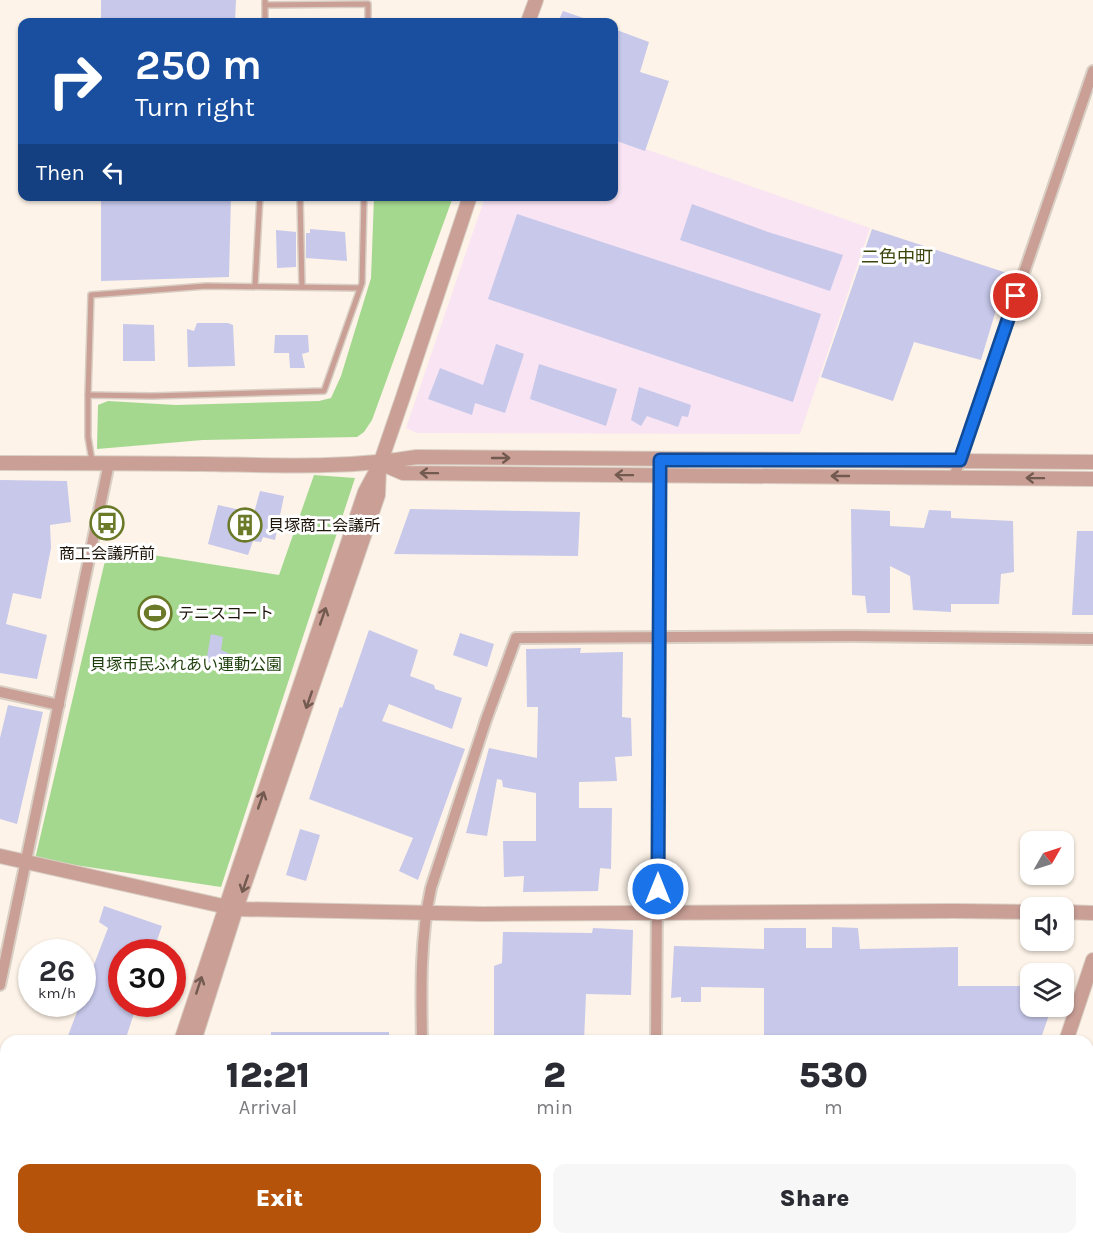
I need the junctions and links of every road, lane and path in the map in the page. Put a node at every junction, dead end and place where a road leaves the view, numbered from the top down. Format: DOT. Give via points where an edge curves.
graph roads {
  1 [pos="536,0"];
  2 [pos="265,2"];
  3 [pos="368,2"];
  4 [pos="265,18"];
  5 [pos="368,18"];
  6 [pos="529,18"];
  7 [pos="1093,71"];
  8 [pos="260,201"];
  9 [pos="300,201"];
  10 [pos="364,201"];
  11 [pos="468,201"];
  12 [pos="255,286"];
  13 [pos="302,287"];
  14 [pos="360,288"];
  15 [pos="88,395"];
  16 [pos="660,460"];
  17 [pos="960,460"];
  18 [pos="1093,462"];
  19 [pos="0,463"];
  20 [pos="92,463"];
  21 [pos="109,463"];
  22 [pos="380,464"];
  23 [pos="660,476"];
  24 [pos="954,477"];
  25 [pos="1093,479"];
  26 [pos="659,637"];
  27 [pos="1093,639"];
  28 [pos="0,692"];
  29 [pos="59,705"];
  30 [pos="0,856"];
  31 [pos="26,862"];
  32 [pos="231,908"];
  33 [pos="425,912"];
  34 [pos="658,912"];
  35 [pos="1020,912"];
  36 [pos="1074,912"];
  37 [pos="1093,913"];
  38 [pos="1093,960"];
  39 [pos="0,985"];
  40 [pos="183,1035"];
  41 [pos="196,1035"];
  42 [pos="422,1035"];
  43 [pos="656,1035"];
  44 [pos="1068,1035"];
  1 -- 6 [label="street"];
  2 -- 3 [label="lane"];
  2 -- 4 [label="lane"];
  3 -- 5 [label="lane"];
  7 -- 17 [label="street"];
  8 -- 12 [label="lane"];
  9 -- 13 [label="lane"];
  10 -- 14 [label="lane"];
  11 -- 22 [label="street"];
  12 -- 13 [label="lane"];
  12 -- 15 [label="lane" via="91,295"];
  13 -- 14 [label="lane"];
  14 -- 15 [label="lane" via="324,392"];
  15 -- 20 [label="lane"];
  16 -- 17 [label="street"];
  22 -- 16 [label="street, one-way" via="417,458"];
  16 -- 23 [label="street"];
  17 -- 18 [label="street"];
  17 -- 24 [label="street"];
  19 -- 20 [label="street"];
  20 -- 21 [label="street"];
  21 -- 22 [label="street"];
  21 -- 29 [label="street"];
  23 -- 22 [label="street, one-way" via="403,473"];
  22 -- 32 [label="street" via="378,495"];
  24 -- 23 [label="street, one-way"];
  23 -- 26 [label="street"];
  25 -- 24 [label="street, one-way"];
  26 -- 27 [label="street"];
  26 -- 33 [label="street" via="516,638"];
  26 -- 34 [label="street"];
  28 -- 29 [label="street"];
  29 -- 31 [label="street"];
  30 -- 31 [label="street"];
  31 -- 32 [label="street"];
  31 -- 39 [label="street"];
  32 -- 33 [label="street"];
  40 -- 32 [label="street, one-way"];
  32 -- 41 [label="street"];
  33 -- 34 [label="street"];
  33 -- 42 [label="street"];
  34 -- 35 [label="street"];
  34 -- 43 [label="street"];
  36 -- 37 [label="street"];
  38 -- 44 [label="street"];
}
